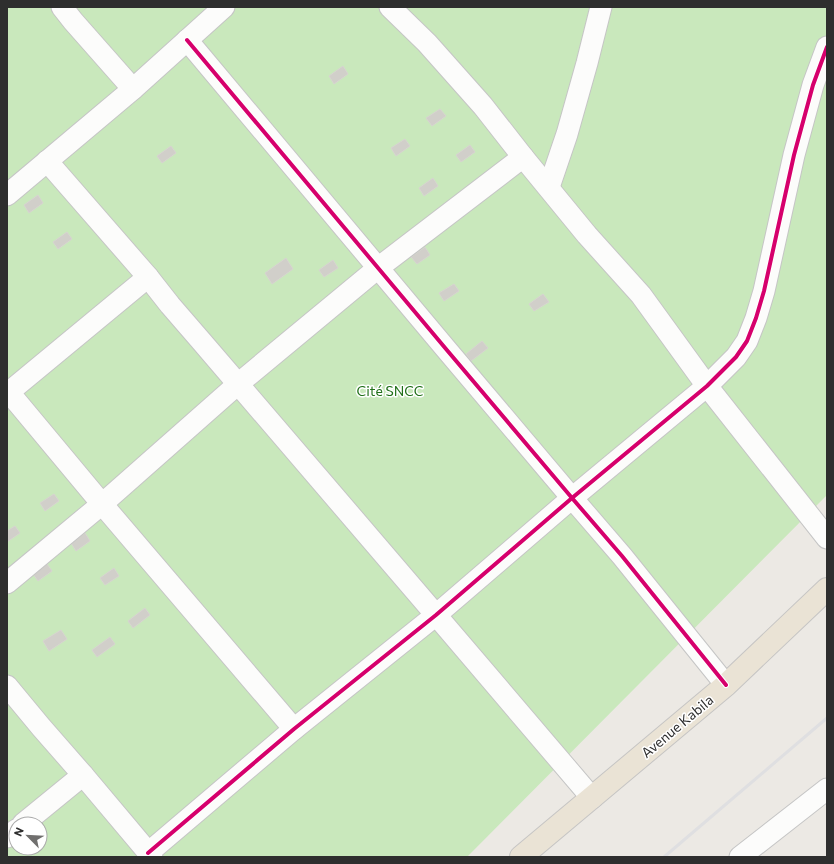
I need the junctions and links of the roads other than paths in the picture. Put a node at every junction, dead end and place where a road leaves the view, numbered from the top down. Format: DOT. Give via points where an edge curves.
graph roads {
  1 [pos="62,7"];
  2 [pos="224,7"];
  3 [pos="601,7"];
  4 [pos="395,9"];
  5 [pos="187,40"];
  6 [pos="827,47"];
  7 [pos="133,89"];
  8 [pos="523,157"];
  9 [pos="47,161"];
  10 [pos="549,187"];
  11 [pos="7,195"];
  12 [pos="378,268"];
  13 [pos="148,277"];
  14 [pos="238,384"];
  15 [pos="707,386"];
  16 [pos="8,391"];
  17 [pos="572,498"];
  18 [pos="102,504"];
  19 [pos="827,538"];
  20 [pos="7,583"];
  21 [pos="827,589"];
  22 [pos="436,615"];
  23 [pos="726,685"];
  24 [pos="7,686"];
  25 [pos="294,729"];
  26 [pos="83,775"];
  27 [pos="827,789"];
  28 [pos="592,798"];
  29 [pos="33,816"];
  30 [pos="150,855"];
  31 [pos="521,857"];
  32 [pos="740,857"];
  1 -- 7 [label="street"];
  2 -- 5 [label="street"];
  3 -- 10 [label="street" via="567,134"];
  4 -- 8 [label="street" via="483,106"];
  5 -- 7 [label="street"];
  5 -- 12 [label="street"];
  6 -- 15 [label="street" via="813,85 794,154 756,318 747,341 736,358"];
  7 -- 9 [label="street"];
  8 -- 10 [label="street"];
  8 -- 12 [label="street"];
  9 -- 11 [label="street"];
  9 -- 13 [label="street"];
  10 -- 15 [label="street" via="587,235 641,295"];
  12 -- 14 [label="street"];
  12 -- 17 [label="street"];
  13 -- 14 [label="street"];
  13 -- 16 [label="street"];
  14 -- 18 [label="street"];
  14 -- 22 [label="street"];
  15 -- 17 [label="street"];
  15 -- 19 [label="street"];
  16 -- 18 [label="street"];
  17 -- 22 [label="street"];
  17 -- 23 [label="street"];
  18 -- 20 [label="street"];
  18 -- 25 [label="street"];
  21 -- 23 [label="highway, Avenue Kabila"];
  22 -- 25 [label="street"];
  22 -- 28 [label="street"];
  23 -- 28 [label="highway, Avenue Kabila"];
  24 -- 26 [label="street"];
  25 -- 30 [label="street"];
  26 -- 29 [label="street"];
  26 -- 30 [label="street"];
  27 -- 32 [label="street"];
  28 -- 31 [label="highway, Avenue Kabila"];
}
